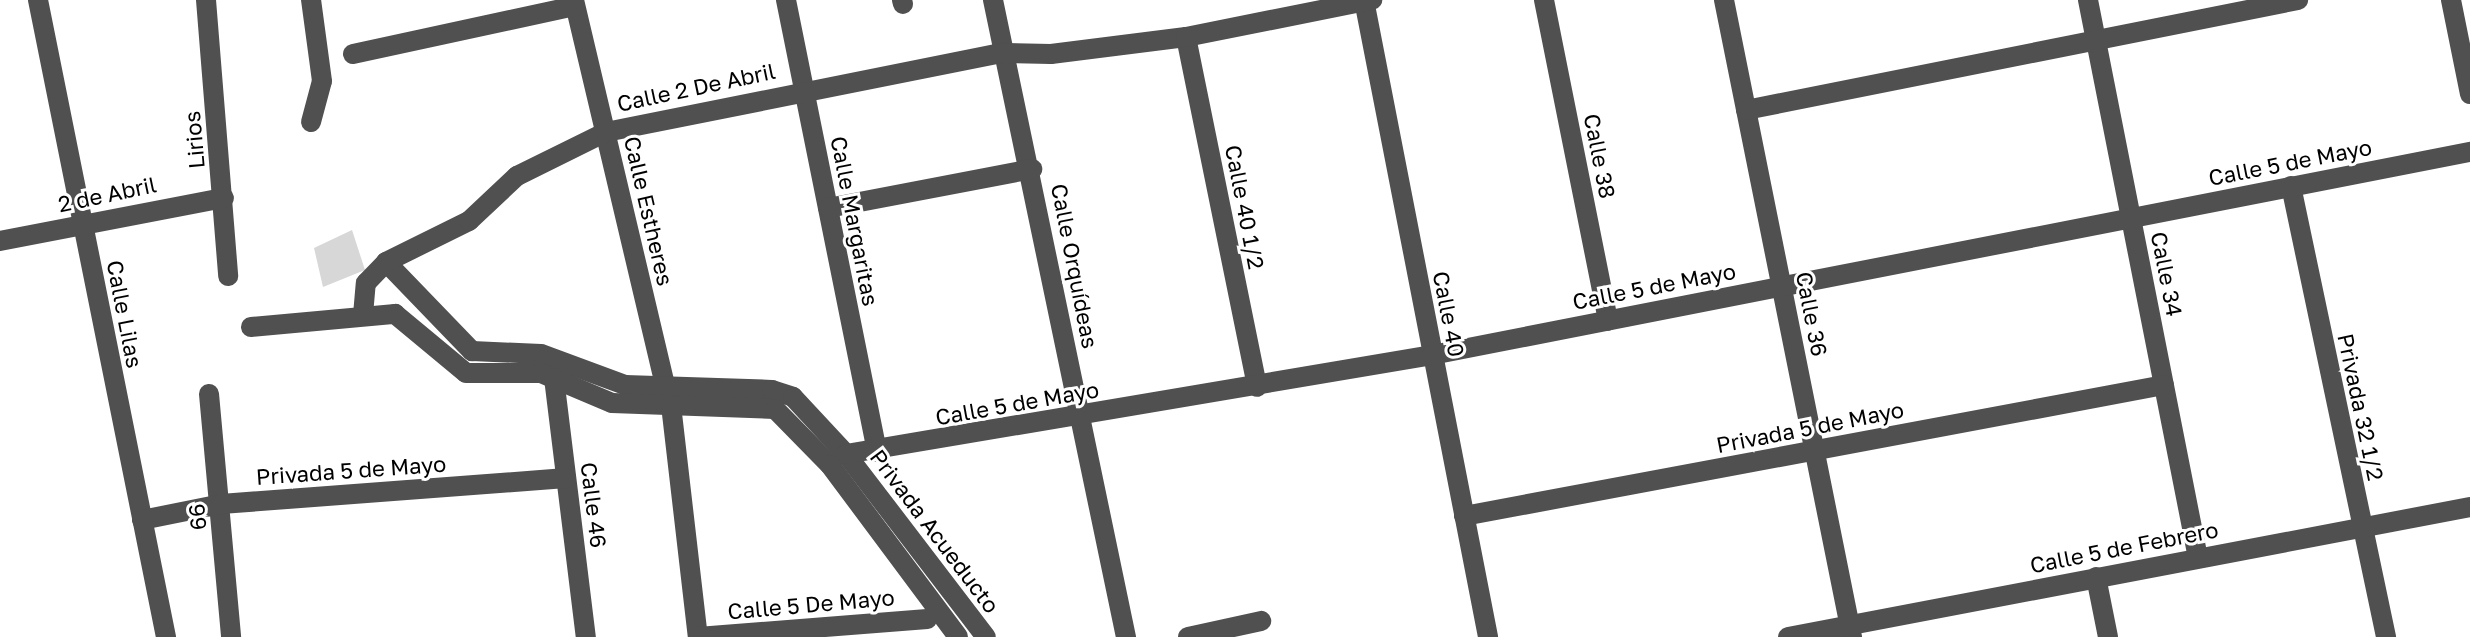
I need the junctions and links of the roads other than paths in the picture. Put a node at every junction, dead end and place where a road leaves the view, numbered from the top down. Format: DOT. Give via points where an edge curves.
graph roads {
  1 [pos="38,0"];
  2 [pos="206,0"];
  3 [pos="311,0"];
  4 [pos="786,0"];
  5 [pos="993,0"];
  6 [pos="1544,0"];
  7 [pos="1724,0"];
  8 [pos="2088,0"];
  9 [pos="2298,0"];
  10 [pos="2451,0"];
  11 [pos="1367,1"];
  12 [pos="574,3"];
  13 [pos="1186,37"];
  14 [pos="2096,40"];
  15 [pos="1003,53"];
  16 [pos="353,54"];
  17 [pos="804,89"];
  18 [pos="2470,94"];
  19 [pos="1746,110"];
  20 [pos="311,122"];
  21 [pos="606,132"];
  22 [pos="2470,152"];
  23 [pos="1032,169"];
  24 [pos="2291,186"];
  25 [pos="224,198"];
  26 [pos="828,208"];
  27 [pos="2131,217"];
  28 [pos="82,224"];
  29 [pos="0,241"];
  30 [pos="386,262"];
  31 [pos="228,276"];
  32 [pos="1781,285"];
  33 [pos="363,315"];
  34 [pos="1608,321"];
  35 [pos="251,327"];
  36 [pos="1432,355"];
  37 [pos="554,378"];
  38 [pos="2164,385"];
  39 [pos="1257,387"];
  40 [pos="209,394"];
  41 [pos="668,396"];
  42 [pos="1080,416"];
  43 [pos="1815,450"];
  44 [pos="877,452"];
  45 [pos="838,460"];
  46 [pos="566,478"];
  47 [pos="221,504"];
  48 [pos="2470,507"];
  49 [pos="1464,516"];
  50 [pos="142,520"];
  51 [pos="2362,527"];
  52 [pos="2198,558"];
  53 [pos="2096,577"];
  54 [pos="931,621"];
  55 [pos="1261,621"];
  56 [pos="1851,630"];
  57 [pos="166,637"];
  58 [pos="231,637"];
  59 [pos="586,637"];
  60 [pos="698,637"];
  61 [pos="958,637"];
  62 [pos="986,637"];
  63 [pos="1126,637"];
  64 [pos="1188,637"];
  65 [pos="1488,637"];
  66 [pos="1788,637"];
  67 [pos="2108,637"];
  68 [pos="2386,637"];
  1 -- 28 [label="street, Calle Lilas"];
  2 -- 25 [label="street, Lirios"];
  3 -- 20 [label="street" via="322,68"];
  4 -- 17 [label="street, Calle Margaritas"];
  5 -- 15 [label="street, Calle Orquídeas"];
  6 -- 34 [label="street, Calle 38"];
  7 -- 19 [label="street, Calle 36"];
  8 -- 14 [label="street, Calle 34"];
  9 -- 14 [label="street"];
  10 -- 18 [label="street"];
  11 -- 13 [label="street"];
  11 -- 36 [label="street, Calle 40"];
  12 -- 16 [label="street"];
  12 -- 21 [label="street, Calle Estheres"];
  13 -- 15 [label="street" via="1051,54"];
  13 -- 39 [label="street, Calle 40 1/2"];
  14 -- 19 [label="street"];
  14 -- 27 [label="street, Calle 34"];
  15 -- 17 [label="street, Calle 2 De Abril"];
  15 -- 23 [label="street, Calle Orquídeas"];
  17 -- 21 [label="street, Calle 2 De Abril"];
  17 -- 26 [label="street, Calle Margaritas"];
  19 -- 32 [label="street, Calle 36"];
  21 -- 30 [label="street, Calle 2 De Abril" via="517,176 469,221"];
  21 -- 41 [label="street, Calle Estheres"];
  22 -- 24 [label="street, Calle 5 de Mayo"];
  23 -- 26 [label="street"];
  23 -- 42 [label="street, Calle Orquídeas"];
  24 -- 27 [label="street, Calle 5 de Mayo"];
  24 -- 51 [label="street, Privada 32 1/2"];
  25 -- 28 [label="street, 2 de Abril"];
  25 -- 31 [label="street, Lirios"];
  26 -- 44 [label="street, Calle Margaritas"];
  27 -- 32 [label="street, Calle 5 de Mayo"];
  27 -- 38 [label="street, Calle 34"];
  28 -- 29 [label="street, 2 de Abril"];
  28 -- 50 [label="street, Calle Lilas"];
  30 -- 33 [label="street" via="366,283"];
  30 -- 41 [label="street" via="472,351 541,354 599,378"];
  32 -- 34 [label="street, Calle 5 de Mayo"];
  32 -- 43 [label="street, Calle 36"];
  33 -- 35 [label="street"];
  33 -- 37 [label="street" via="406,319 466,373"];
  34 -- 36 [label="street, Calle 5 de Mayo"];
  36 -- 39 [label="street, Calle 5 de Mayo"];
  36 -- 49 [label="street, Calle 40"];
  37 -- 41 [label="street" via="612,403"];
  37 -- 46 [label="street, Calle 46"];
  38 -- 43 [label="street, Privada 5 de Mayo"];
  38 -- 52 [label="street, Calle 34"];
  39 -- 42 [label="street, Calle 5 de Mayo"];
  40 -- 47 [label="street, 66"];
  41 -- 45 [label="street" via="783,392"];
  41 -- 60 [label="street, Calle Estheres"];
  42 -- 44 [label="street, Calle 5 de Mayo"];
  42 -- 63 [label="street, Calle Orquídeas"];
  43 -- 49 [label="street, Privada 5 de Mayo"];
  43 -- 56 [label="street, Calle 36"];
  44 -- 45 [label="street, Calle 5 de Mayo"];
  45 -- 54 [label="street, Privada Acueducto"];
  45 -- 62 [label="street, Privada Acueducto"];
  46 -- 47 [label="street, Privada 5 de Mayo"];
  46 -- 59 [label="street, Calle 46"];
  47 -- 50 [label="street, Privada 5 de Mayo"];
  47 -- 58 [label="street, 66"];
  48 -- 51 [label="street, Calle 5 de Febrero"];
  49 -- 65 [label="street, Calle 40"];
  50 -- 57 [label="street, Calle Lilas"];
  51 -- 52 [label="street, Calle 5 de Febrero"];
  51 -- 68 [label="street, Privada 32 1/2"];
  52 -- 53 [label="street, Calle 5 de Febrero"];
  53 -- 56 [label="street, Calle 5 de Febrero"];
  53 -- 67 [label="street"];
  54 -- 60 [label="street, Calle 5 De Mayo"];
  54 -- 61 [label="street, Privada Acueducto"];
  55 -- 64 [label="street"];
  56 -- 66 [label="street, Calle 5 de Febrero"];
}
